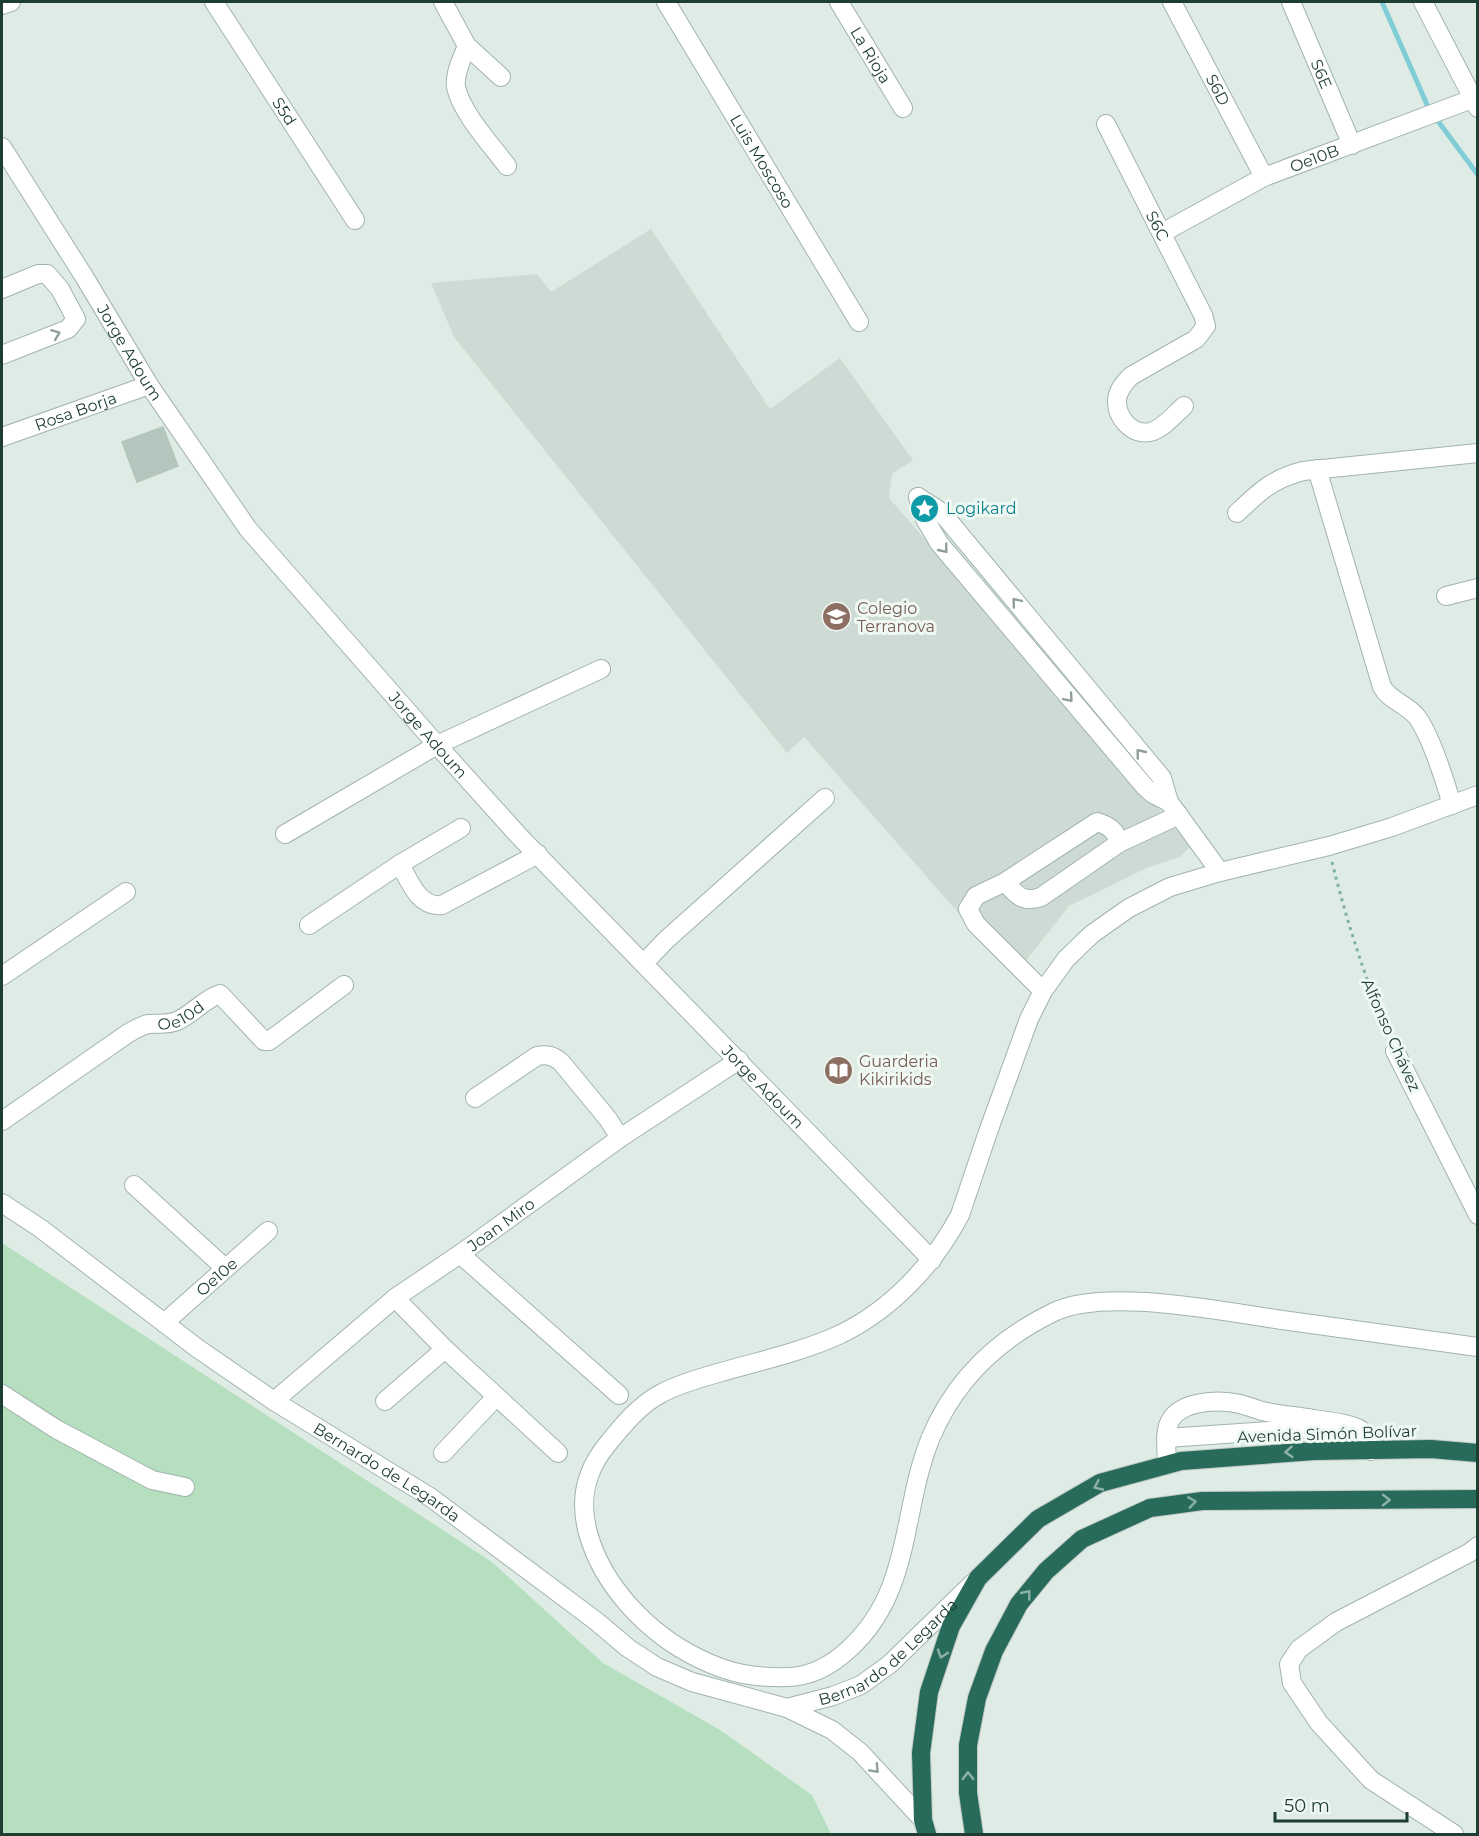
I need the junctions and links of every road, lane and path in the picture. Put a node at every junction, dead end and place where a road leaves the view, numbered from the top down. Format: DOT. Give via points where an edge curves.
graph roads {
  1 [pos="11,2"];
  2 [pos="214,2"];
  3 [pos="443,2"];
  4 [pos="666,2"];
  5 [pos="839,2"];
  6 [pos="1172,2"];
  7 [pos="1291,2"];
  8 [pos="1423,2"];
  9 [pos="2,5"];
  10 [pos="467,46"];
  11 [pos="501,77"];
  12 [pos="1473,99"];
  13 [pos="903,108"];
  14 [pos="1106,124"];
  15 [pos="1350,140"];
  16 [pos="2,147"];
  17 [pos="507,166"];
  18 [pos="1263,173"];
  19 [pos="355,220"];
  20 [pos="1160,229"];
  21 [pos="85,278"];
  22 [pos="2,289"];
  23 [pos="60,289"];
  24 [pos="859,322"];
  25 [pos="2,354"];
  26 [pos="149,385"];
  27 [pos="1184,406"];
  28 [pos="2,437"];
  29 [pos="1478,453"];
  30 [pos="1317,469"];
  31 [pos="1237,513"];
  32 [pos="1478,588"];
  33 [pos="1446,596"];
  34 [pos="1061,657"];
  35 [pos="602,669"];
  36 [pos="1045,670"];
  37 [pos="437,745"];
  38 [pos="1478,795"];
  39 [pos="825,798"];
  40 [pos="1452,806"];
  41 [pos="1174,808"];
  42 [pos="460,828"];
  43 [pos="285,834"];
  44 [pos="1119,843"];
  45 [pos="1329,846"];
  46 [pos="538,854"];
  47 [pos="400,864"];
  48 [pos="1220,872"];
  49 [pos="1005,882"];
  50 [pos="126,892"];
  51 [pos="309,926"];
  52 [pos="644,963"];
  53 [pos="2,976"];
  54 [pos="344,985"];
  55 [pos="1043,991"];
  56 [pos="1395,1051"];
  57 [pos="739,1060"];
  58 [pos="475,1098"];
  59 [pos="2,1121"];
  60 [pos="620,1138"];
  61 [pos="134,1185"];
  62 [pos="2,1203"];
  63 [pos="1478,1215"];
  64 [pos="268,1231"];
  65 [pos="460,1254"];
  66 [pos="932,1260"];
  67 [pos="225,1268"];
  68 [pos="395,1298"];
  69 [pos="164,1323"];
  70 [pos="1478,1347"];
  71 [pos="445,1349"];
  72 [pos="2,1394"];
  73 [pos="619,1395"];
  74 [pos="496,1396"];
  75 [pos="274,1401"];
  76 [pos="385,1401"];
  77 [pos="1313,1424"];
  78 [pos="1167,1438"];
  79 [pos="1478,1441"];
  80 [pos="1431,1449"];
  81 [pos="1314,1451"];
  82 [pos="1371,1451"];
  83 [pos="443,1453"];
  84 [pos="558,1453"];
  85 [pos="1478,1453"];
  86 [pos="1167,1465"];
  87 [pos="185,1487"];
  88 [pos="1478,1499"];
  89 [pos="1478,1546"];
  90 [pos="978,1578"];
  91 [pos="748,1676"];
  92 [pos="745,1697"];
  93 [pos="787,1708"];
  94 [pos="925,1827"];
  95 [pos="974,1834"];
  96 [pos="1454,1834"];
  1 -- 9 [label="street"];
  2 -- 19 [label="street, S5d"];
  3 -- 10 [label="street"];
  4 -- 24 [label="street, Luis Moscoso"];
  5 -- 13 [label="street, La Rioja"];
  6 -- 18 [label="street, S6D"];
  7 -- 15 [label="street, S6E"];
  8 -- 12 [label="street"];
  10 -- 11 [label="street"];
  10 -- 17 [label="street" via="456,87 468,114"];
  12 -- 15 [label="street, Oe10B"];
  14 -- 20 [label="street, S6C"];
  15 -- 18 [label="street, Oe10B"];
  16 -- 21 [label="street, Jorge Adoum"];
  18 -- 20 [label="street, Oe10B"];
  20 -- 27 [label="street, S6C" via="1206,326 1196,339 1131,376 1119,391 1117,401 1121,417 1142,432 1156,430"];
  21 -- 23 [label="street"];
  21 -- 26 [label="street, Jorge Adoum"];
  22 -- 23 [label="street" via="43,273"];
  25 -- 23 [label="street, one-way" via="72,326 75,314"];
  26 -- 28 [label="street, Rosa Borja"];
  26 -- 37 [label="street, Jorge Adoum" via="248,530"];
  29 -- 30 [label="street"];
  30 -- 31 [label="street" via="1272,482"];
  30 -- 40 [label="street" via="1382,687 1421,723"];
  32 -- 33 [label="street"];
  34 -- 36 [label="street"];
  34 -- 36 [label="street, one-way" via="947,519 918,497 939,543"];
  41 -- 34 [label="street, one-way" via="1162,778"];
  35 -- 37 [label="street"];
  36 -- 41 [label="street, one-way" via="1145,788"];
  37 -- 43 [label="street"];
  37 -- 46 [label="street, Jorge Adoum"];
  38 -- 40 [label="street"];
  39 -- 52 [label="street"];
  40 -- 45 [label="street"];
  41 -- 44 [label="street"];
  41 -- 48 [label="street"];
  42 -- 47 [label="street"];
  44 -- 49 [label="street" via="1041,897 1024,900"];
  44 -- 49 [label="street" via="1113,830 1096,822"];
  45 -- 48 [label="street"];
  45 -- 56 [label="path, Alfonso Chávez" via="1351,935"];
  46 -- 47 [label="street" via="434,906 420,897"];
  46 -- 52 [label="street, Jorge Adoum"];
  47 -- 51 [label="street"];
  48 -- 55 [label="street" via="1170,887 1129,908 1066,958"];
  49 -- 55 [label="street" via="976,896 968,909 970,915"];
  50 -- 53 [label="street"];
  52 -- 57 [label="street, Jorge Adoum"];
  54 -- 59 [label="street, Oe10d" via="269,1041 264,1041 220,994 211,997 174,1023 150,1024 127,1034"];
  55 -- 66 [label="street" via="1029,1019 960,1215"];
  56 -- 63 [label="street, Alfonso Chávez"];
  57 -- 60 [label="street, Joan Miro"];
  57 -- 66 [label="street, Jorge Adoum"];
  58 -- 60 [label="street" via="537,1056 553,1056"];
  60 -- 65 [label="street, Joan Miro"];
  61 -- 67 [label="street"];
  62 -- 69 [label="street, Bernardo de Legarda"];
  64 -- 67 [label="street, Oe10e"];
  65 -- 68 [label="street, Joan Miro"];
  65 -- 73 [label="street"];
  66 -- 91 [label="street" via="888,1303 841,1334 661,1393 622,1427 599,1455 586,1480 583,1505 589,1534 599,1561 630,1608 676,1647 722,1669"];
  67 -- 69 [label="street, Oe10e"];
  68 -- 71 [label="street"];
  68 -- 75 [label="street, Joan Miro"];
  69 -- 75 [label="street, Bernardo de Legarda"];
  70 -- 91 [label="street" via="1156,1303 1094,1302 1060,1309 1012,1335 985,1357 946,1407 921,1465 909,1528 891,1587 865,1634 824,1668 799,1676"];
  71 -- 74 [label="street"];
  71 -- 76 [label="street"];
  72 -- 87 [label="street" via="56,1429 152,1480"];
  74 -- 83 [label="street"];
  74 -- 84 [label="street"];
  75 -- 92 [label="street, Bernardo de Legarda" via="430,1497 657,1667"];
  77 -- 78 [label="street"];
  77 -- 78 [label="street" via="1219,1401 1176,1413 1169,1422"];
  77 -- 81 [label="street"];
  77 -- 82 [label="street" via="1361,1429"];
  78 -- 86 [label="street"];
  79 -- 80 [label="highway"];
  80 -- 82 [label="highway, Avenida Simón Bolívar"];
  80 -- 85 [label="highway, Avenida Simón Bolívar"];
  81 -- 82 [label="highway, Avenida Simón Bolívar"];
  81 -- 86 [label="highway, Avenida Simón Bolívar, one-way"];
  86 -- 90 [label="highway, Avenida Simón Bolívar, one-way" via="1100,1483 1038,1519"];
  95 -- 88 [label="highway, one-way" via="968,1793 968,1745 980,1689 994,1651 1019,1604 1046,1571 1082,1539 1150,1508 1202,1501"];
  89 -- 96 [label="street" via="1336,1622 1299,1649 1289,1664 1292,1683 1319,1723 1371,1780"];
  90 -- 93 [label="street, Bernardo de Legarda" via="890,1664 861,1685"];
  90 -- 94 [label="highway, Avenida Simón Bolívar, one-way" via="951,1626 929,1692 921,1753"];
  91 -- 92 [label="street"];
  92 -- 93 [label="street, Bernardo de Legarda"];
  93 -- 94 [label="street, Bernardo de Legarda, one-way" via="832,1730 860,1752"];
}
